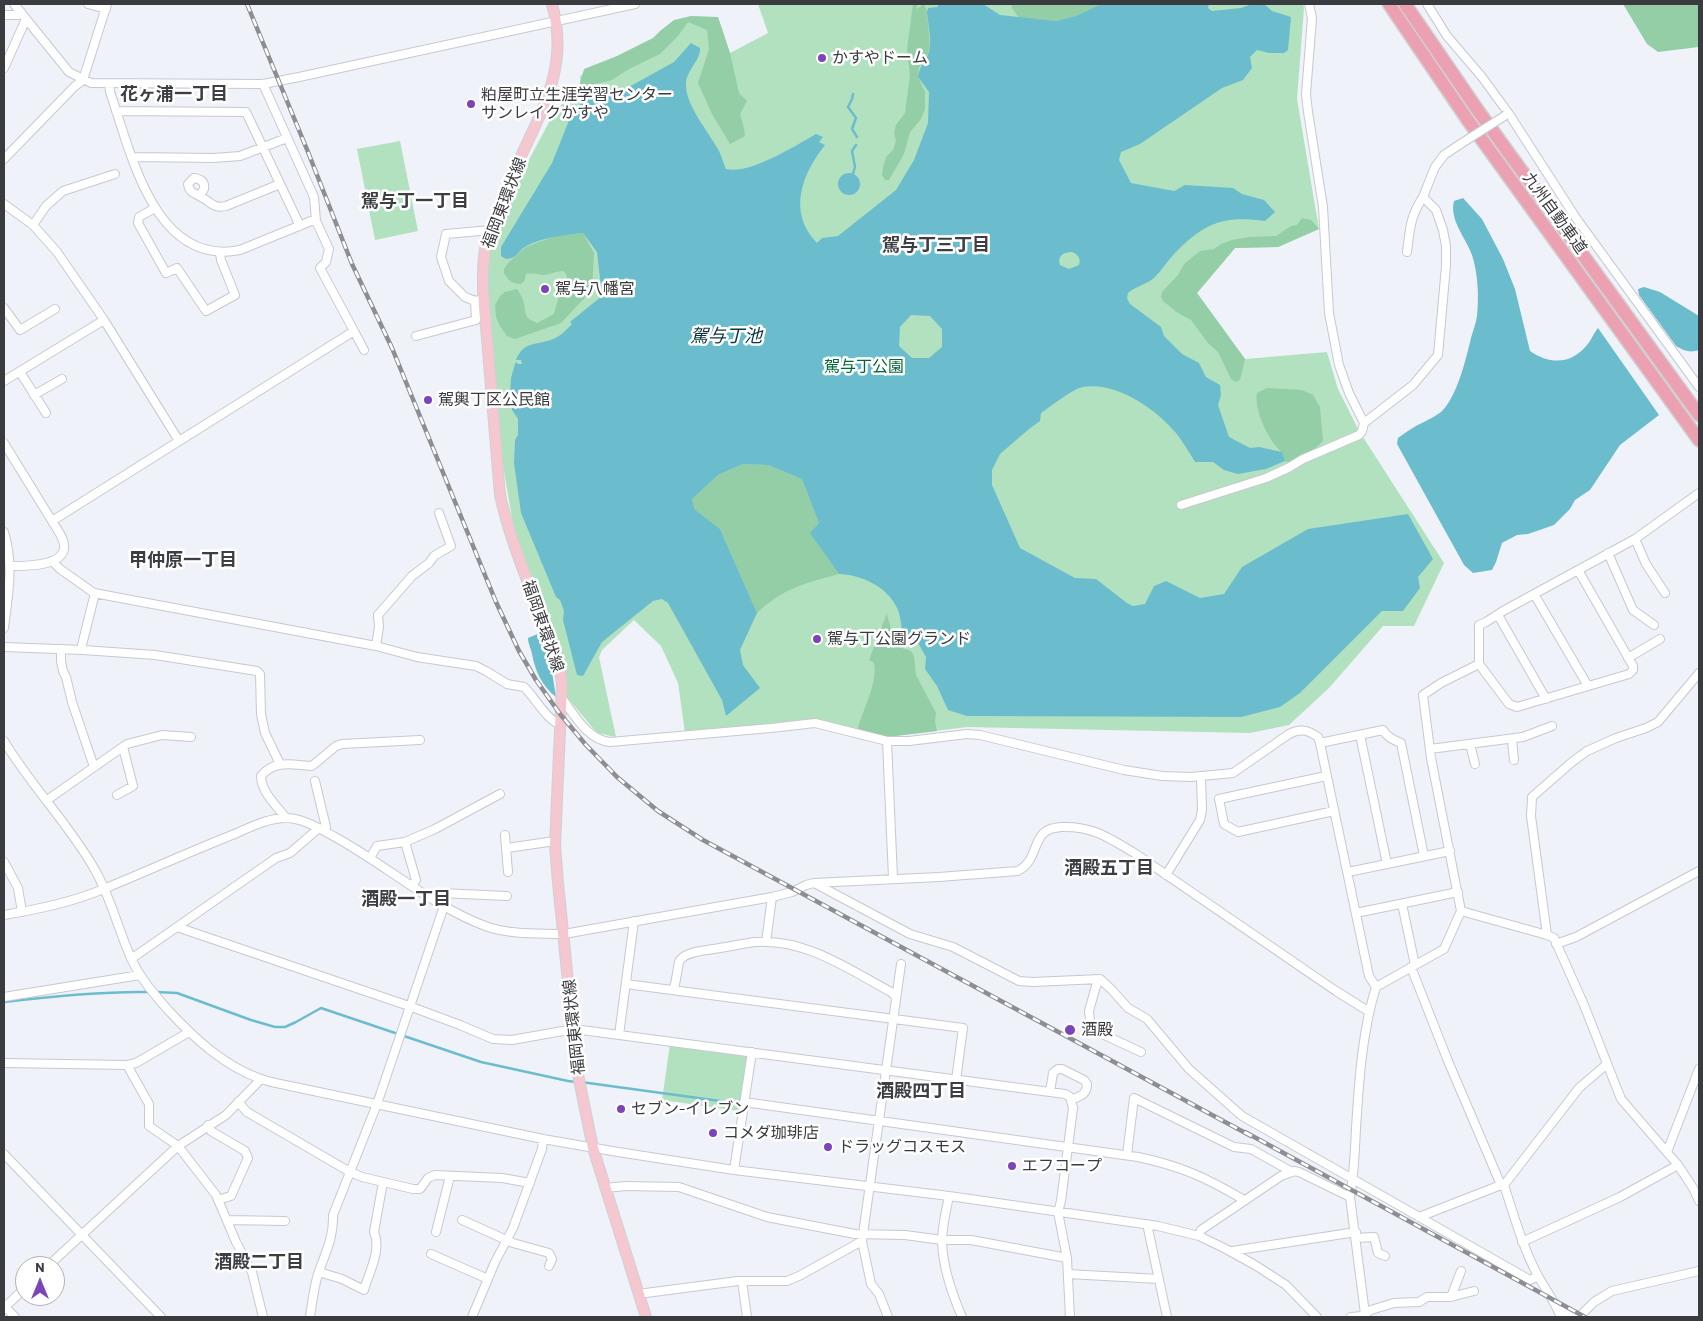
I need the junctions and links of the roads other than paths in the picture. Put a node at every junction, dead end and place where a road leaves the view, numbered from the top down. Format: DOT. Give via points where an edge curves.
graph roads {
  1 [pos="14,4"];
  2 [pos="88,4"];
  3 [pos="552,4"];
  4 [pos="635,4"];
  5 [pos="1309,4"];
  6 [pos="1389,4"];
  7 [pos="1405,4"];
  8 [pos="1427,4"];
  9 [pos="107,6"];
  10 [pos="612,6"];
  11 [pos="21,12"];
  12 [pos="4,15"];
  13 [pos="26,19"];
  14 [pos="557,20"];
  15 [pos="4,68"];
  16 [pos="83,80"];
  17 [pos="109,84"];
  18 [pos="263,84"];
  19 [pos="116,110"];
  20 [pos="1507,114"];
  21 [pos="287,138"];
  22 [pos="264,148"];
  23 [pos="133,157"];
  24 [pos="4,159"];
  25 [pos="115,174"];
  26 [pos="280,184"];
  27 [pos="200,195"];
  28 [pos="1423,196"];
  29 [pos="4,204"];
  30 [pos="155,208"];
  31 [pos="316,221"];
  32 [pos="33,225"];
  33 [pos="300,226"];
  34 [pos="491,230"];
  35 [pos="1407,252"];
  36 [pos="220,253"];
  37 [pos="479,300"];
  38 [pos="4,308"];
  39 [pos="55,309"];
  40 [pos="104,320"];
  41 [pos="354,331"];
  42 [pos="416,336"];
  43 [pos="364,350"];
  44 [pos="20,372"];
  45 [pos="62,379"];
  46 [pos="4,382"];
  47 [pos="1699,387"];
  48 [pos="34,394"];
  49 [pos="46,413"];
  50 [pos="1699,415"];
  51 [pos="1364,423"];
  52 [pos="178,440"];
  53 [pos="1699,440"];
  54 [pos="4,443"];
  55 [pos="1699,493"];
  56 [pos="1181,505"];
  57 [pos="439,513"];
  58 [pos="52,521"];
  59 [pos="4,532"];
  60 [pos="1635,539"];
  61 [pos="1608,553"];
  62 [pos="52,561"];
  63 [pos="10,566"];
  64 [pos="1578,570"];
  65 [pos="95,593"];
  66 [pos="1665,593"];
  67 [pos="1534,594"];
  68 [pos="1498,615"];
  69 [pos="1654,625"];
  70 [pos="4,628"];
  71 [pos="1660,639"];
  72 [pos="376,646"];
  73 [pos="4,647"];
  74 [pos="61,649"];
  75 [pos="83,650"];
  76 [pos="1628,658"];
  77 [pos="1480,664"];
  78 [pos="1699,673"];
  79 [pos="1588,686"];
  80 [pos="561,697"];
  81 [pos="1546,699"];
  82 [pos="560,724"];
  83 [pos="1552,726"];
  84 [pos="1360,735"];
  85 [pos="191,737"];
  86 [pos="1512,739"];
  87 [pos="420,740"];
  88 [pos="4,741"];
  89 [pos="888,741"];
  90 [pos="1320,743"];
  91 [pos="1470,744"];
  92 [pos="123,747"];
  93 [pos="1430,749"];
  94 [pos="1514,760"];
  95 [pos="280,764"];
  96 [pos="1475,764"];
  97 [pos="94,767"];
  98 [pos="1326,776"];
  99 [pos="1201,777"];
  100 [pos="315,781"];
  101 [pos="500,794"];
  102 [pos="117,795"];
  103 [pos="47,800"];
  104 [pos="1334,811"];
  105 [pos="286,818"];
  106 [pos="322,830"];
  107 [pos="505,835"];
  108 [pos="555,841"];
  109 [pos="405,842"];
  110 [pos="507,848"];
  111 [pos="1450,851"];
  112 [pos="1424,856"];
  113 [pos="370,858"];
  114 [pos="4,862"];
  115 [pos="1387,864"];
  116 [pos="1699,871"];
  117 [pos="508,872"];
  118 [pos="1348,872"];
  119 [pos="1166,875"];
  120 [pos="893,878"];
  121 [pos="814,882"];
  122 [pos="413,885"];
  123 [pos="104,889"];
  124 [pos="1458,892"];
  125 [pos="507,896"];
  126 [pos="772,897"];
  127 [pos="436,901"];
  128 [pos="1402,904"];
  129 [pos="444,906"];
  130 [pos="1461,911"];
  131 [pos="22,912"];
  132 [pos="1356,913"];
  133 [pos="4,915"];
  134 [pos="634,921"];
  135 [pos="176,927"];
  136 [pos="564,934"];
  137 [pos="1547,935"];
  138 [pos="766,942"];
  139 [pos="1556,944"];
  140 [pos="131,958"];
  141 [pos="901,964"];
  142 [pos="1413,966"];
  143 [pos="140,975"];
  144 [pos="1100,979"];
  145 [pos="626,984"];
  146 [pos="1376,987"];
  147 [pos="674,990"];
  148 [pos="4,997"];
  149 [pos="896,997"];
  150 [pos="409,1006"];
  151 [pos="1368,1011"];
  152 [pos="892,1018"];
  153 [pos="574,1029"];
  154 [pos="189,1032"];
  155 [pos="619,1035"];
  156 [pos="752,1052"];
  157 [pos="1141,1052"];
  158 [pos="4,1063"];
  159 [pos="1607,1064"];
  160 [pos="127,1065"];
  161 [pos="1699,1069"];
  162 [pos="886,1070"];
  163 [pos="261,1079"];
  164 [pos="956,1080"];
  165 [pos="1050,1092"];
  166 [pos="1071,1100"];
  167 [pos="238,1102"];
  168 [pos="744,1102"];
  169 [pos="377,1104"];
  170 [pos="880,1121"];
  171 [pos="208,1125"];
  172 [pos="542,1139"];
  173 [pos="178,1146"];
  174 [pos="1068,1147"];
  175 [pos="593,1148"];
  176 [pos="1667,1152"];
  177 [pos="4,1154"];
  178 [pos="1127,1155"];
  179 [pos="1678,1165"];
  180 [pos="734,1170"];
  181 [pos="350,1172"];
  182 [pos="1292,1172"];
  183 [pos="450,1176"];
  184 [pos="1353,1178"];
  185 [pos="383,1182"];
  186 [pos="530,1183"];
  187 [pos="1502,1185"];
  188 [pos="870,1186"];
  189 [pos="606,1188"];
  190 [pos="948,1196"];
  191 [pos="1350,1197"];
  192 [pos="218,1200"];
  193 [pos="1244,1200"];
  194 [pos="1699,1201"];
  195 [pos="1058,1212"];
  196 [pos="1419,1217"];
  197 [pos="227,1220"];
  198 [pos="462,1220"];
  199 [pos="285,1221"];
  200 [pos="1147,1224"];
  201 [pos="436,1232"];
  202 [pos="81,1235"];
  203 [pos="1356,1235"];
  204 [pos="1199,1236"];
  205 [pos="863,1237"];
  206 [pos="506,1240"];
  207 [pos="942,1240"];
  208 [pos="1522,1242"];
  209 [pos="1232,1252"];
  210 [pos="431,1254"];
  211 [pos="59,1256"];
  212 [pos="1385,1256"];
  213 [pos="1067,1258"];
  214 [pos="549,1266"];
  215 [pos="1461,1270"];
  216 [pos="1699,1271"];
  217 [pos="319,1272"];
  218 [pos="1068,1274"];
  219 [pos="1538,1276"];
  220 [pos="1159,1279"];
  221 [pos="488,1280"];
  222 [pos="742,1281"];
  223 [pos="1474,1290"];
  224 [pos="638,1294"];
  225 [pos="15,1297"];
  226 [pos="1451,1297"];
  227 [pos="1556,1305"];
  228 [pos="4,1306"];
  229 [pos="1365,1314"];
  230 [pos="15,1317"];
  231 [pos="161,1317"];
  232 [pos="263,1317"];
  233 [pos="310,1317"];
  234 [pos="472,1317"];
  235 [pos="646,1317"];
  236 [pos="747,1317"];
  237 [pos="888,1317"];
  238 [pos="962,1317"];
  239 [pos="1070,1317"];
  240 [pos="1167,1317"];
  241 [pos="1317,1317"];
  242 [pos="1352,1317"];
  243 [pos="1560,1317"];
  244 [pos="1575,1317"];
  245 [pos="1580,1317"];
  1 -- 11 [label="street"];
  2 -- 9 [label="street"];
  3 -- 14 [label="main road, 福岡東環状線"];
  4 -- 10 [label="street"];
  5 -- 51 [label="street" via="1312,18 1306,94 1323,207 1329,313 1339,364"];
  6 -- 53 [label="highway, 九州自動車道"];
  7 -- 50 [label="highway, 九州自動車道" via="1479,112"];
  8 -- 20 [label="street" via="1447,36 1482,77"];
  9 -- 16 [label="street"];
  10 -- 14 [label="street"];
  11 -- 12 [label="street"];
  11 -- 13 [label="street"];
  13 -- 15 [label="street"];
  13 -- 16 [label="street" via="69,72"];
  14 -- 18 [label="street"];
  14 -- 34 [label="main road, 福岡東環状線" via="558,49 548,97"];
  16 -- 17 [label="street"];
  16 -- 24 [label="street"];
  17 -- 18 [label="street"];
  17 -- 19 [label="street"];
  18 -- 21 [label="street"];
  19 -- 22 [label="street" via="246,112"];
  19 -- 23 [label="street"];
  20 -- 28 [label="street, bridge" via="1444,155"];
  20 -- 47 [label="street" via="1576,218"];
  21 -- 22 [label="street"];
  21 -- 31 [label="street" via="314,197"];
  22 -- 23 [label="street" via="226,158"];
  22 -- 26 [label="street"];
  23 -- 30 [label="street" via="144,190"];
  25 -- 32 [label="street" via="63,191 46,206"];
  26 -- 27 [label="street" via="222,207 210,204"];
  26 -- 33 [label="street"];
  28 -- 35 [label="street" via="1411,220"];
  28 -- 51 [label="street" via="1436,210 1446,246 1438,355 1413,385"];
  29 -- 32 [label="street"];
  30 -- 36 [label="street" via="187,241 204,250"];
  30 -- 36 [label="street" via="139,217 138,223 166,273 177,268 206,311 235,295"];
  31 -- 33 [label="street"];
  31 -- 41 [label="street" via="329,249 326,262 320,268"];
  32 -- 40 [label="street" via="57,252"];
  33 -- 36 [label="street" via="240,250"];
  34 -- 37 [label="main road, 福岡東環状線" via="486,244"];
  34 -- 37 [label="street" via="446,234 441,257 449,281 465,298"];
  37 -- 42 [label="street" via="476,320"];
  37 -- 80 [label="main road, 福岡東環状線" via="500,495 512,538 560,670"];
  38 -- 39 [label="street" via="20,330"];
  40 -- 44 [label="street"];
  40 -- 52 [label="street"];
  41 -- 43 [label="street"];
  41 -- 52 [label="street"];
  44 -- 46 [label="street"];
  44 -- 48 [label="street"];
  45 -- 48 [label="street"];
  48 -- 49 [label="street"];
  51 -- 56 [label="street" via="1359,435 1266,478"];
  52 -- 58 [label="street"];
  54 -- 58 [label="street"];
  55 -- 60 [label="street"];
  57 -- 72 [label="street" via="451,546 412,576 378,615"];
  58 -- 62 [label="street" via="64,542 64,550"];
  59 -- 63 [label="street"];
  60 -- 61 [label="street"];
  60 -- 66 [label="street" via="1646,564"];
  61 -- 64 [label="street"];
  61 -- 69 [label="street" via="1633,610"];
  62 -- 63 [label="street"];
  62 -- 65 [label="street"];
  63 -- 70 [label="street"];
  64 -- 67 [label="street"];
  64 -- 76 [label="street"];
  65 -- 72 [label="street"];
  65 -- 75 [label="street"];
  67 -- 68 [label="street"];
  67 -- 79 [label="street"];
  68 -- 77 [label="street" via="1479,625"];
  68 -- 81 [label="street"];
  71 -- 76 [label="street"];
  72 -- 82 [label="street" via="417,658 476,666 507,684 524,687 556,724"];
  73 -- 74 [label="street"];
  74 -- 75 [label="street"];
  74 -- 97 [label="street" via="63,671"];
  75 -- 95 [label="street" via="154,655 257,671 260,674 265,733"];
  76 -- 79 [label="street" via="1633,666 1629,674"];
  77 -- 81 [label="street" via="1509,704 1517,707"];
  77 -- 93 [label="street" via="1423,695"];
  78 -- 137 [label="street" via="1658,722 1587,751 1532,797 1531,816"];
  79 -- 81 [label="street"];
  80 -- 82 [label="main road, 福岡東環状線"];
  80 -- 89 [label="street" via="587,731 601,741 815,723"];
  82 -- 108 [label="main road, 福岡東環状線"];
  83 -- 86 [label="street"];
  84 -- 90 [label="street"];
  84 -- 112 [label="street" via="1383,730 1401,743"];
  84 -- 115 [label="street"];
  85 -- 92 [label="street" via="162,734"];
  86 -- 91 [label="street"];
  86 -- 94 [label="street"];
  87 -- 95 [label="street" via="342,744 312,766"];
  88 -- 103 [label="street"];
  89 -- 99 [label="street" via="980,734 1124,770 1162,776"];
  89 -- 120 [label="street"];
  90 -- 98 [label="street"];
  90 -- 99 [label="street" via="1313,734 1296,730 1233,773"];
  91 -- 93 [label="street"];
  91 -- 96 [label="street"];
  92 -- 97 [label="street"];
  92 -- 102 [label="street" via="133,786"];
  93 -- 111 [label="street"];
  95 -- 105 [label="street" via="264,772 261,782"];
  97 -- 103 [label="street"];
  98 -- 104 [label="street"];
  98 -- 104 [label="street" via="1219,800 1222,816 1224,824 1238,832"];
  99 -- 119 [label="street" via="1200,820"];
  100 -- 106 [label="street" via="326,827"];
  101 -- 109 [label="street"];
  103 -- 123 [label="street" via="80,844"];
  104 -- 118 [label="street"];
  105 -- 106 [label="street"];
  105 -- 123 [label="street" via="263,822"];
  106 -- 113 [label="street"];
  106 -- 135 [label="street"];
  107 -- 110 [label="street"];
  108 -- 110 [label="street"];
  108 -- 136 [label="main road, 福岡東環状線"];
  109 -- 113 [label="street" via="377,846"];
  109 -- 122 [label="street" via="416,880"];
  110 -- 117 [label="street"];
  111 -- 112 [label="street"];
  111 -- 124 [label="street"];
  112 -- 115 [label="street"];
  113 -- 122 [label="street"];
  114 -- 131 [label="street" via="18,888"];
  115 -- 118 [label="street"];
  116 -- 139 [label="street" via="1576,937"];
  118 -- 132 [label="street"];
  119 -- 120 [label="street" via="1103,834 1071,827 1045,831 1032,858 1018,871"];
  119 -- 151 [label="street"];
  120 -- 121 [label="street"];
  121 -- 126 [label="street"];
  121 -- 144 [label="street" via="910,934 953,947 1019,981"];
  122 -- 127 [label="street"];
  123 -- 131 [label="street" via="70,902"];
  123 -- 140 [label="street"];
  124 -- 128 [label="street"];
  124 -- 130 [label="street"];
  125 -- 127 [label="street" via="441,894"];
  126 -- 134 [label="street"];
  126 -- 138 [label="street"];
  127 -- 129 [label="street"];
  128 -- 132 [label="street"];
  128 -- 142 [label="street"];
  129 -- 136 [label="street" via="499,930"];
  129 -- 150 [label="street"];
  130 -- 137 [label="street"];
  130 -- 142 [label="street" via="1444,949"];
  131 -- 133 [label="street"];
  132 -- 146 [label="street" via="1369,976"];
  134 -- 136 [label="street"];
  134 -- 145 [label="street"];
  135 -- 140 [label="street"];
  135 -- 150 [label="street"];
  136 -- 153 [label="main road, 福岡東環状線"];
  137 -- 139 [label="street" via="1554,938"];
  138 -- 147 [label="street" via="704,950 680,958"];
  138 -- 149 [label="street" via="819,954"];
  139 -- 159 [label="street"];
  140 -- 143 [label="street"];
  141 -- 149 [label="street"];
  142 -- 146 [label="street"];
  142 -- 187 [label="street" via="1448,1061"];
  143 -- 148 [label="street"];
  143 -- 154 [label="street"];
  144 -- 157 [label="street" via="1089,1011 1090,1021 1100,1033"];
  144 -- 184 [label="street" via="1128,1008 1147,1019 1189,1069 1242,1116"];
  145 -- 147 [label="street"];
  145 -- 155 [label="street"];
  146 -- 151 [label="street"];
  147 -- 152 [label="street"];
  149 -- 152 [label="street"];
  150 -- 153 [label="street" via="493,1039 512,1040"];
  150 -- 169 [label="street"];
  151 -- 184 [label="street"];
  152 -- 162 [label="street"];
  152 -- 164 [label="street" via="963,1028"];
  153 -- 155 [label="street"];
  153 -- 175 [label="main road, 福岡東環状線" via="577,1070"];
  154 -- 160 [label="street"];
  154 -- 163 [label="street" via="228,1062"];
  155 -- 156 [label="street"];
  156 -- 162 [label="street"];
  156 -- 168 [label="street"];
  158 -- 160 [label="street"];
  159 -- 176 [label="street" via="1622,1099"];
  159 -- 187 [label="street" via="1579,1088"];
  160 -- 173 [label="street" via="149,1104 149,1126"];
  161 -- 176 [label="street"];
  162 -- 164 [label="street"];
  162 -- 170 [label="street"];
  163 -- 167 [label="street"];
  163 -- 169 [label="street"];
  164 -- 165 [label="street"];
  165 -- 166 [label="street" via="1065,1094"];
  165 -- 166 [label="street" via="1053,1073 1062,1069 1087,1084 1083,1096"];
  166 -- 174 [label="street" via="1073,1108"];
  167 -- 171 [label="street" via="226,1115"];
  167 -- 181 [label="street" via="247,1112"];
  168 -- 170 [label="street"];
  168 -- 180 [label="street"];
  169 -- 172 [label="street"];
  169 -- 181 [label="street"];
  170 -- 174 [label="street"];
  170 -- 188 [label="street"];
  171 -- 173 [label="street"];
  171 -- 192 [label="street" via="211,1131 245,1151 248,1158 231,1196"];
  172 -- 175 [label="street"];
  172 -- 186 [label="street" via="542,1149"];
  173 -- 192 [label="street"];
  173 -- 202 [label="street"];
  174 -- 178 [label="street"];
  174 -- 195 [label="street"];
  175 -- 180 [label="street"];
  175 -- 189 [label="main road, 福岡東環状線"];
  176 -- 179 [label="street"];
  177 -- 202 [label="street"];
  178 -- 182 [label="street" via="1134,1098 1234,1147 1251,1149"];
  178 -- 193 [label="street" via="1166,1162 1190,1171"];
  179 -- 194 [label="street"];
  179 -- 208 [label="street" via="1620,1197"];
  180 -- 188 [label="street"];
  181 -- 185 [label="street"];
  181 -- 217 [label="street" via="332,1216 333,1228 327,1254"];
  182 -- 191 [label="street" via="1299,1172"];
  182 -- 193 [label="street"];
  183 -- 185 [label="street" via="428,1178 420,1189"];
  183 -- 186 [label="street" via="502,1178"];
  183 -- 201 [label="street"];
  184 -- 191 [label="street"];
  184 -- 196 [label="street"];
  185 -- 217 [label="street" via="374,1232 377,1246 364,1290"];
  186 -- 206 [label="street"];
  187 -- 196 [label="street"];
  187 -- 208 [label="street"];
  188 -- 190 [label="street"];
  188 -- 205 [label="street"];
  189 -- 205 [label="street" via="679,1187 767,1217"];
  189 -- 224 [label="main road, 福岡東環状線"];
  190 -- 195 [label="street"];
  190 -- 207 [label="street"];
  191 -- 203 [label="street"];
  192 -- 197 [label="street"];
  193 -- 204 [label="street" via="1201,1230"];
  195 -- 200 [label="street"];
  195 -- 213 [label="street"];
  196 -- 219 [label="street" via="1530,1280"];
  197 -- 199 [label="street"];
  197 -- 232 [label="street" via="252,1272"];
  198 -- 206 [label="street"];
  200 -- 204 [label="street"];
  200 -- 220 [label="street"];
  202 -- 211 [label="street"];
  202 -- 231 [label="street"];
  203 -- 209 [label="street"];
  203 -- 212 [label="street" via="1374,1237 1378,1253"];
  203 -- 229 [label="street"];
  204 -- 209 [label="street"];
  205 -- 207 [label="street" via="905,1235"];
  205 -- 222 [label="street" via="787,1281"];
  205 -- 237 [label="street" via="871,1284"];
  206 -- 214 [label="street" via="549,1253 552,1259"];
  206 -- 221 [label="street"];
  207 -- 213 [label="street" via="971,1240"];
  207 -- 238 [label="street" via="952,1292"];
  208 -- 219 [label="street"];
  209 -- 241 [label="street" via="1286,1285"];
  210 -- 221 [label="street"];
  213 -- 218 [label="street"];
  215 -- 226 [label="street"];
  216 -- 245 [label="street" via="1612,1291 1594,1302"];
  217 -- 233 [label="street"];
  218 -- 220 [label="street"];
  218 -- 239 [label="street"];
  219 -- 227 [label="street"];
  220 -- 240 [label="street"];
  221 -- 234 [label="street"];
  222 -- 224 [label="street"];
  222 -- 236 [label="street"];
  223 -- 226 [label="street"];
  224 -- 235 [label="main road, 福岡東環状線"];
  225 -- 228 [label="street"];
  226 -- 229 [label="street" via="1427,1297 1419,1302 1394,1303"];
  227 -- 243 [label="street"];
  227 -- 244 [label="street"];
  228 -- 230 [label="street"];
  229 -- 242 [label="street"];
}
